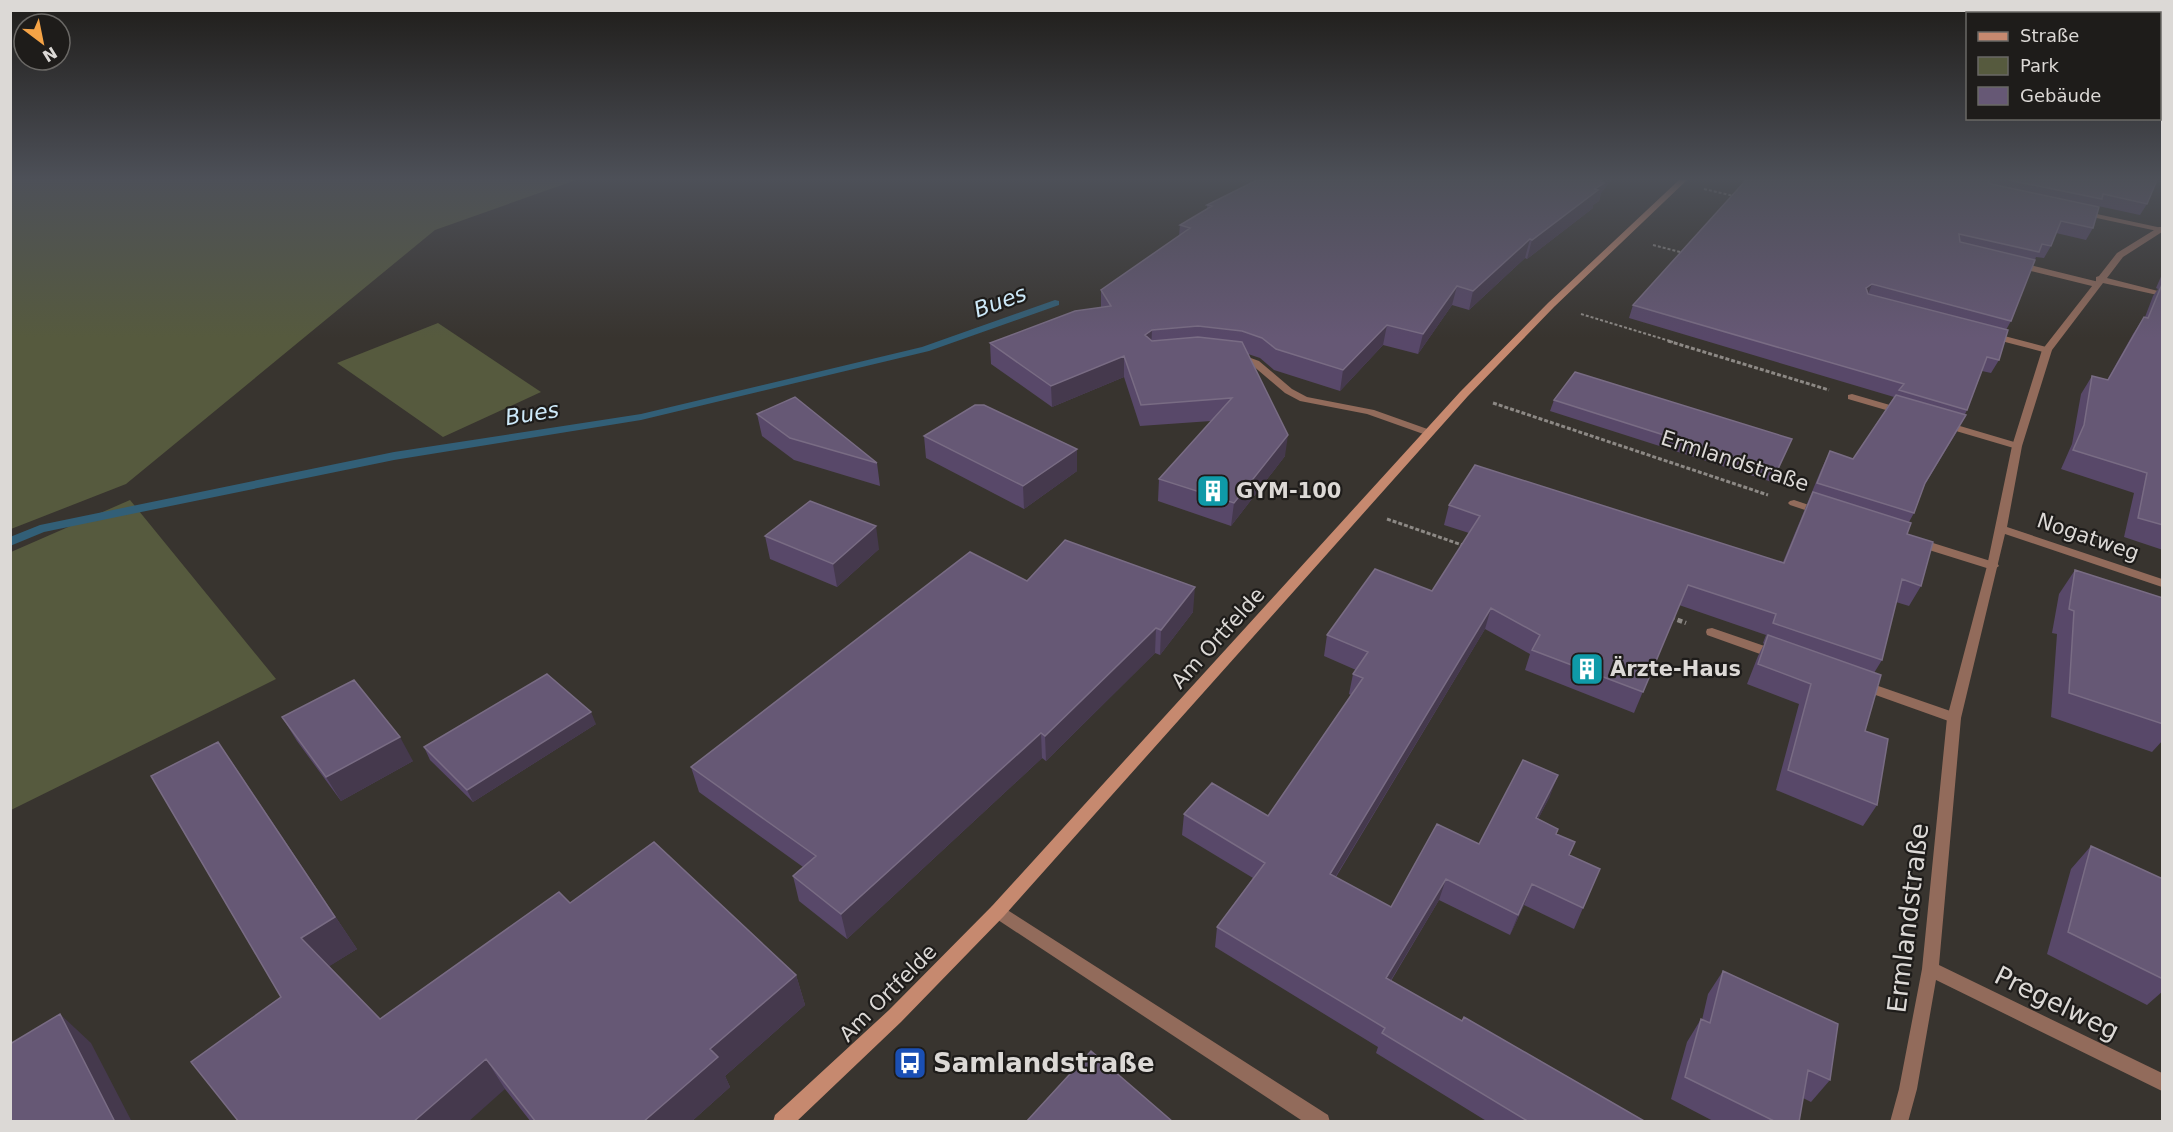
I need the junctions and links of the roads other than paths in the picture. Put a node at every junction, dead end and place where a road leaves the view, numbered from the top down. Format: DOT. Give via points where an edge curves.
graph roads {
  1 [pos="1628,233"];
  2 [pos="2157,233"];
  3 [pos="2003,261"];
  4 [pos="2098,281"];
  5 [pos="2163,294"];
  6 [pos="1979,332"];
  7 [pos="2047,350"];
  8 [pos="1230,355"];
  9 [pos="1852,397"];
  10 [pos="1429,433"];
  11 [pos="2017,446"];
  12 [pos="1794,503"];
  13 [pos="1827,514"];
  14 [pos="2001,529"];
  15 [pos="1905,538"];
  16 [pos="1993,566"];
  17 [pos="2163,583"];
  18 [pos="1712,632"];
  19 [pos="1789,659"];
  20 [pos="1844,679"];
  21 [pos="1954,718"];
  22 [pos="998,911"];
  23 [pos="1930,969"];
  24 [pos="2163,1082"];
  25 [pos="782,1122"];
  26 [pos="1321,1122"];
  27 [pos="1899,1122"];
  1 -- 10 [label="main road, Am Ortfelde" via="1551,305"];
  2 -- 4 [label="street, Ermlandstraße" via="2120,255"];
  3 -- 4 [label="street"];
  4 -- 5 [label="street"];
  4 -- 7 [label="street, Ermlandstraße"];
  6 -- 7 [label="street"];
  7 -- 11 [label="street, Ermlandstraße"];
  8 -- 10 [label="street" via="1256,362 1285,389 1317,404 1368,412"];
  9 -- 11 [label="street"];
  10 -- 22 [label="main road, Am Ortfelde"];
  11 -- 14 [label="street, Ermlandstraße"];
  12 -- 13 [label="street, Ermlandstraße"];
  14 -- 16 [label="street, Ermlandstraße"];
  14 -- 17 [label="street, Nogatweg"];
  15 -- 16 [label="street"];
  16 -- 21 [label="street, Ermlandstraße"];
  18 -- 19 [label="street"];
  20 -- 21 [label="street"];
  21 -- 23 [label="street, Ermlandstraße"];
  22 -- 25 [label="main road, Am Ortfelde" via="895,1016"];
  22 -- 26 [label="street"];
  23 -- 24 [label="street, Pregelweg"];
  23 -- 27 [label="street, Ermlandstraße"];
}
